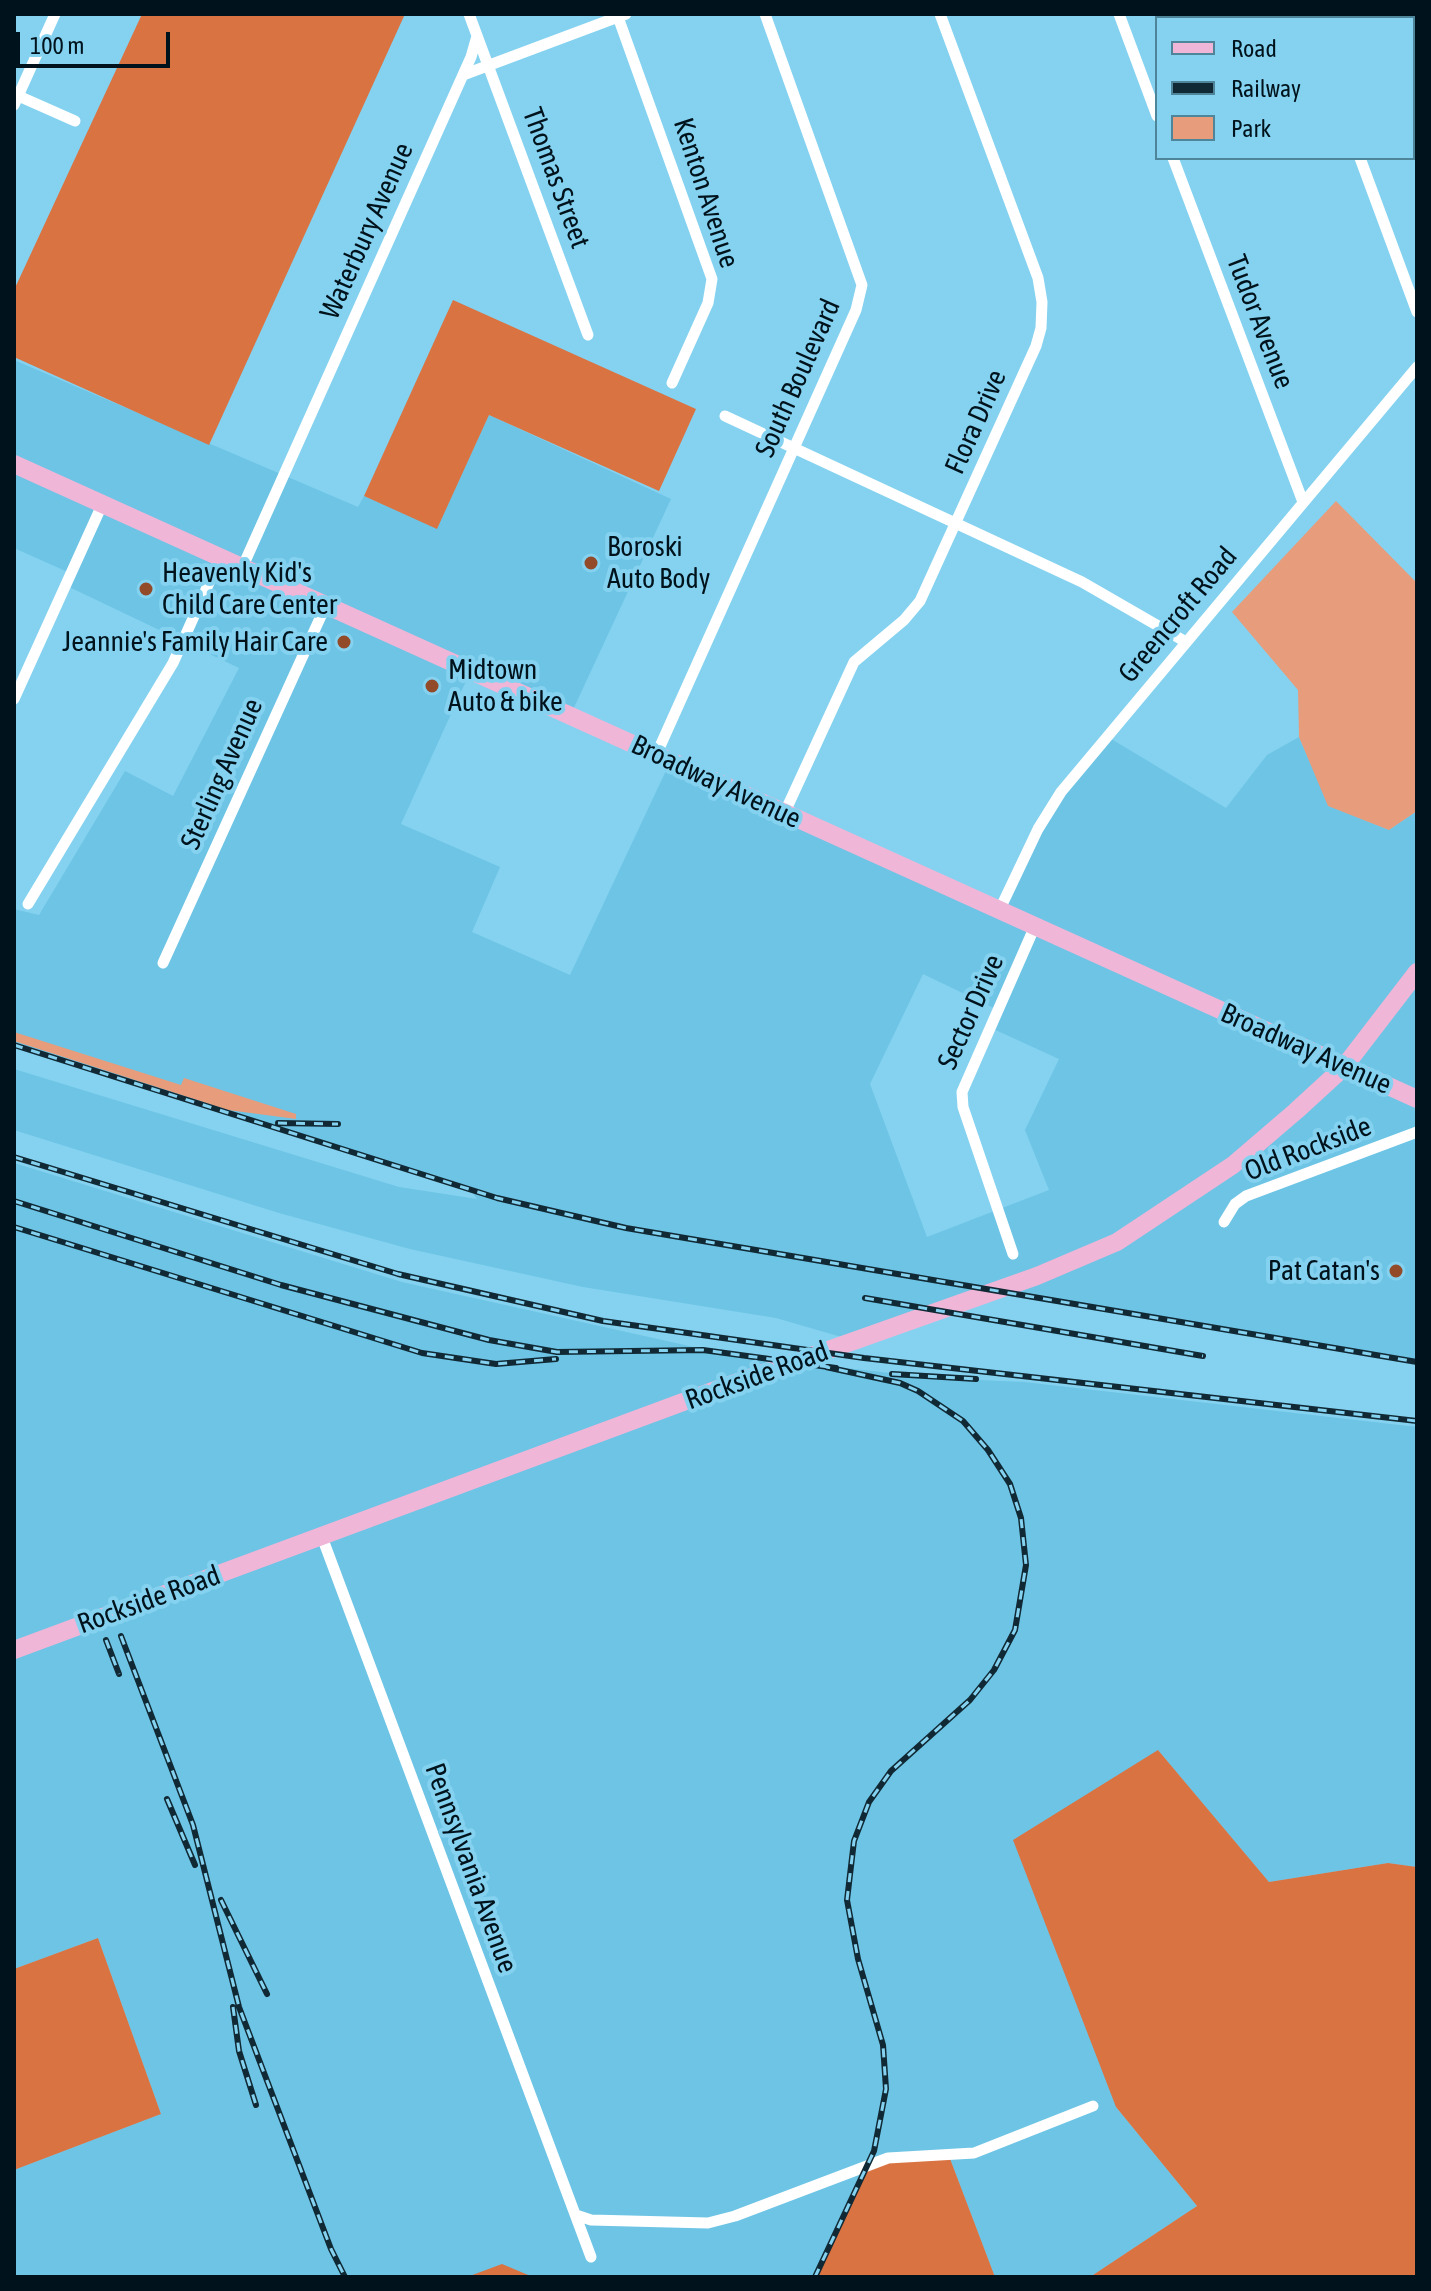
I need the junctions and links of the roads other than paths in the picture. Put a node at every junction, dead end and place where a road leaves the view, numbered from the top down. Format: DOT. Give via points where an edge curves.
graph roads {
  1 [pos="55,14"];
  2 [pos="469,14"];
  3 [pos="765,14"];
  4 [pos="940,14"];
  5 [pos="1119,14"];
  6 [pos="622,16"];
  7 [pos="477,36"];
  8 [pos="489,66"];
  9 [pos="463,75"];
  10 [pos="15,98"];
  11 [pos="1155,111"];
  12 [pos="75,121"];
  13 [pos="1174,160"];
  14 [pos="1361,160"];
  15 [pos="1417,312"];
  16 [pos="588,335"];
  17 [pos="1417,367"];
  18 [pos="672,383"];
  19 [pos="725,416"];
  20 [pos="793,449"];
  21 [pos="14,464"];
  22 [pos="1303,502"];
  23 [pos="102,505"];
  24 [pos="956,524"];
  25 [pos="221,556"];
  26 [pos="243,566"];
  27 [pos="326,605"];
  28 [pos="1186,642"];
  29 [pos="14,699"];
  30 [pos="657,753"];
  31 [pos="784,814"];
  32 [pos="28,904"];
  33 [pos="1000,909"];
  34 [pos="1035,926"];
  35 [pos="163,963"];
  36 [pos="1417,972"];
  37 [pos="1344,1067"];
  38 [pos="1417,1099"];
  39 [pos="1417,1132"];
  40 [pos="1224,1222"];
  41 [pos="1013,1254"];
  42 [pos="322,1537"];
  43 [pos="14,1650"];
  44 [pos="1093,2106"];
  45 [pos="576,2215"];
  46 [pos="591,2257"];
  1 -- 10 [label="street"];
  2 -- 7 [label="street, Thomas Street"];
  3 -- 20 [label="street, South Boulevard" via="862,285 856,310"];
  4 -- 24 [label="street, Flora Drive" via="1038,278 1042,302 1036,346"];
  5 -- 11 [label="street"];
  6 -- 8 [label="street"];
  6 -- 18 [label="street, Kenton Avenue" via="712,279 708,303"];
  7 -- 8 [label="street, Thomas Street"];
  7 -- 9 [label="street"];
  8 -- 9 [label="street"];
  8 -- 16 [label="street, Thomas Street"];
  9 -- 26 [label="street, Waterbury Avenue"];
  10 -- 12 [label="street"];
  13 -- 22 [label="street, Tudor Avenue"];
  14 -- 15 [label="street"];
  17 -- 22 [label="street, Greencroft Road"];
  19 -- 20 [label="street"];
  20 -- 24 [label="street"];
  20 -- 30 [label="street, South Boulevard"];
  21 -- 23 [label="main road, Broadway Avenue"];
  22 -- 28 [label="street, Greencroft Road"];
  23 -- 25 [label="main road, Broadway Avenue"];
  23 -- 29 [label="street"];
  24 -- 28 [label="street" via="1082,582"];
  24 -- 31 [label="street, Flora Drive" via="913,612 854,662"];
  25 -- 26 [label="main road, Broadway Avenue"];
  25 -- 32 [label="street" via="173,663"];
  26 -- 27 [label="main road, Broadway Avenue"];
  27 -- 30 [label="main road, Broadway Avenue"];
  27 -- 35 [label="street, Sterling Avenue"];
  28 -- 33 [label="street, Greencroft Road" via="1061,792"];
  30 -- 31 [label="main road, Broadway Avenue"];
  31 -- 33 [label="main road, Broadway Avenue"];
  33 -- 34 [label="main road, Broadway Avenue"];
  34 -- 37 [label="main road, Broadway Avenue"];
  34 -- 41 [label="street, Sector Drive" via="962,1092"];
  36 -- 37 [label="main road, Rockside Road"];
  37 -- 38 [label="main road, Broadway Avenue"];
  37 -- 42 [label="main road, Rockside Road" via="1233,1165 1117,1242 1037,1276"];
  39 -- 40 [label="street, Old Rockside" via="1246,1196"];
  42 -- 43 [label="main road, Rockside Road"];
  42 -- 45 [label="street, Pennsylvania Avenue"];
  44 -- 45 [label="street" via="974,2153 888,2158 708,2223 591,2220"];
  45 -- 46 [label="street, Pennsylvania Avenue"];
}
